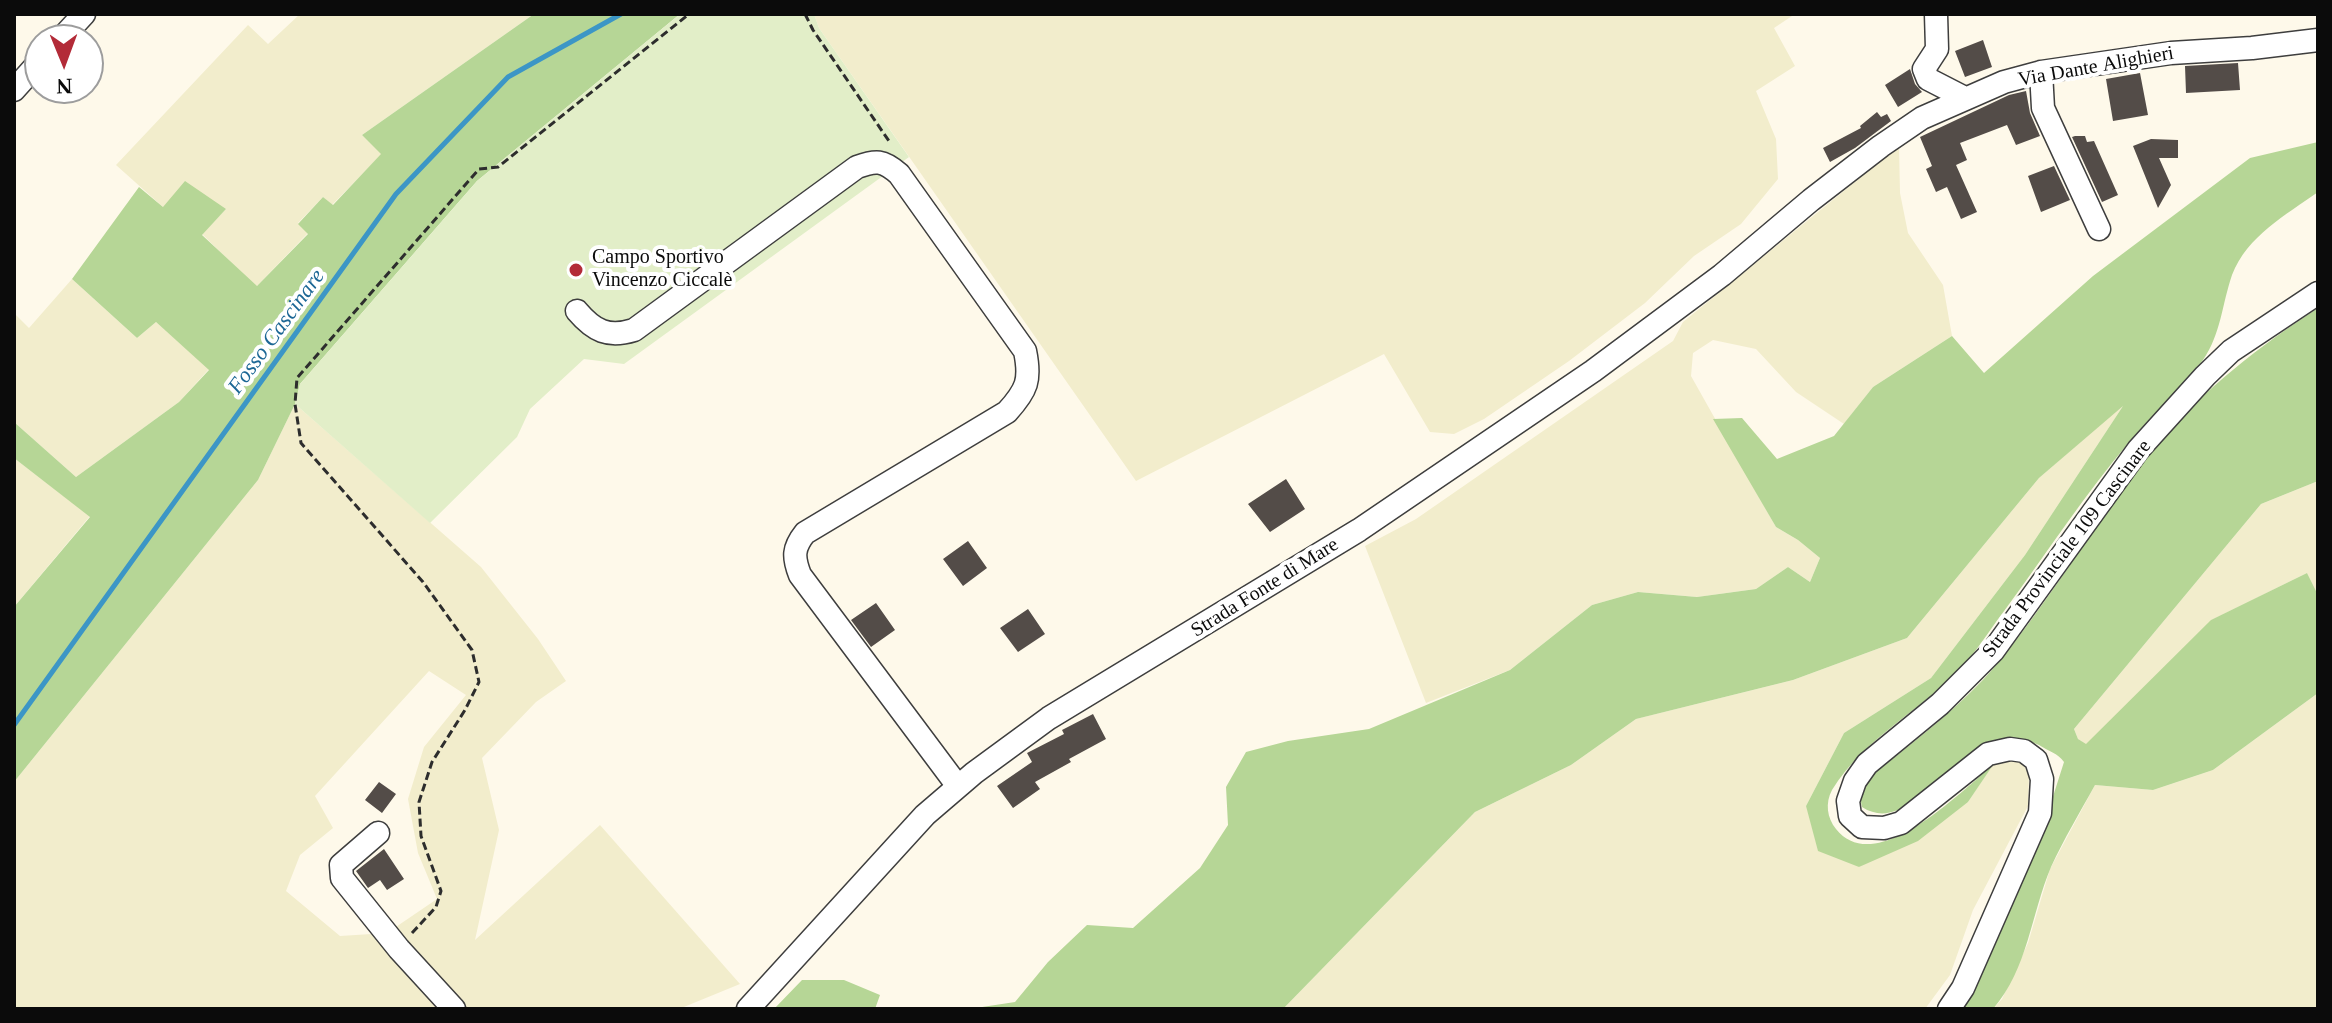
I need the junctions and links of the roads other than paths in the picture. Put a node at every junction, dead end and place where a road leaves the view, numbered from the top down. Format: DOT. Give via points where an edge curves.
graph roads {
  1 [pos="1936,14"];
  2 [pos="2318,40"];
  3 [pos="2041,72"];
  4 [pos="1965,98"];
  5 [pos="1811,200"];
  6 [pos="2099,229"];
  7 [pos="2318,293"];
  8 [pos="577,311"];
  9 [pos="957,785"];
  10 [pos="378,833"];
  11 [pos="454,1009"];
  12 [pos="748,1009"];
  13 [pos="1949,1009"];
  1 -- 4 [label="street" via="1937,49 1924,69 1928,79"];
  2 -- 3 [label="street, Via Dante Alighieri"];
  3 -- 4 [label="street, Via Dante Alighieri"];
  3 -- 6 [label="street" via="2043,108"];
  4 -- 5 [label="street, Via Dante Alighieri" via="1922,118"];
  5 -- 9 [label="street, Strada Fonte di Mare" via="1722,275 1593,371 1359,530 1049,718"];
  7 -- 13 [label="street, Strada Provinciale 109 Cascinare" via="2231,351 2205,376 2138,450 1993,651 1940,704 1867,764 1855,781 1848,801 1850,816 1862,827 1884,828 1901,823 1988,754 2010,749 2036,760 2042,779 2040,813"];
  8 -- 9 [label="street" via="589,326 605,332 634,330 857,167 886,162 899,174 1025,351 1030,372 1023,394 1007,412 805,533 795,545 794,560"];
  9 -- 12 [label="street, Strada Fonte di Mare"];
  10 -- 11 [label="street" via="341,865 342,878"];
}
